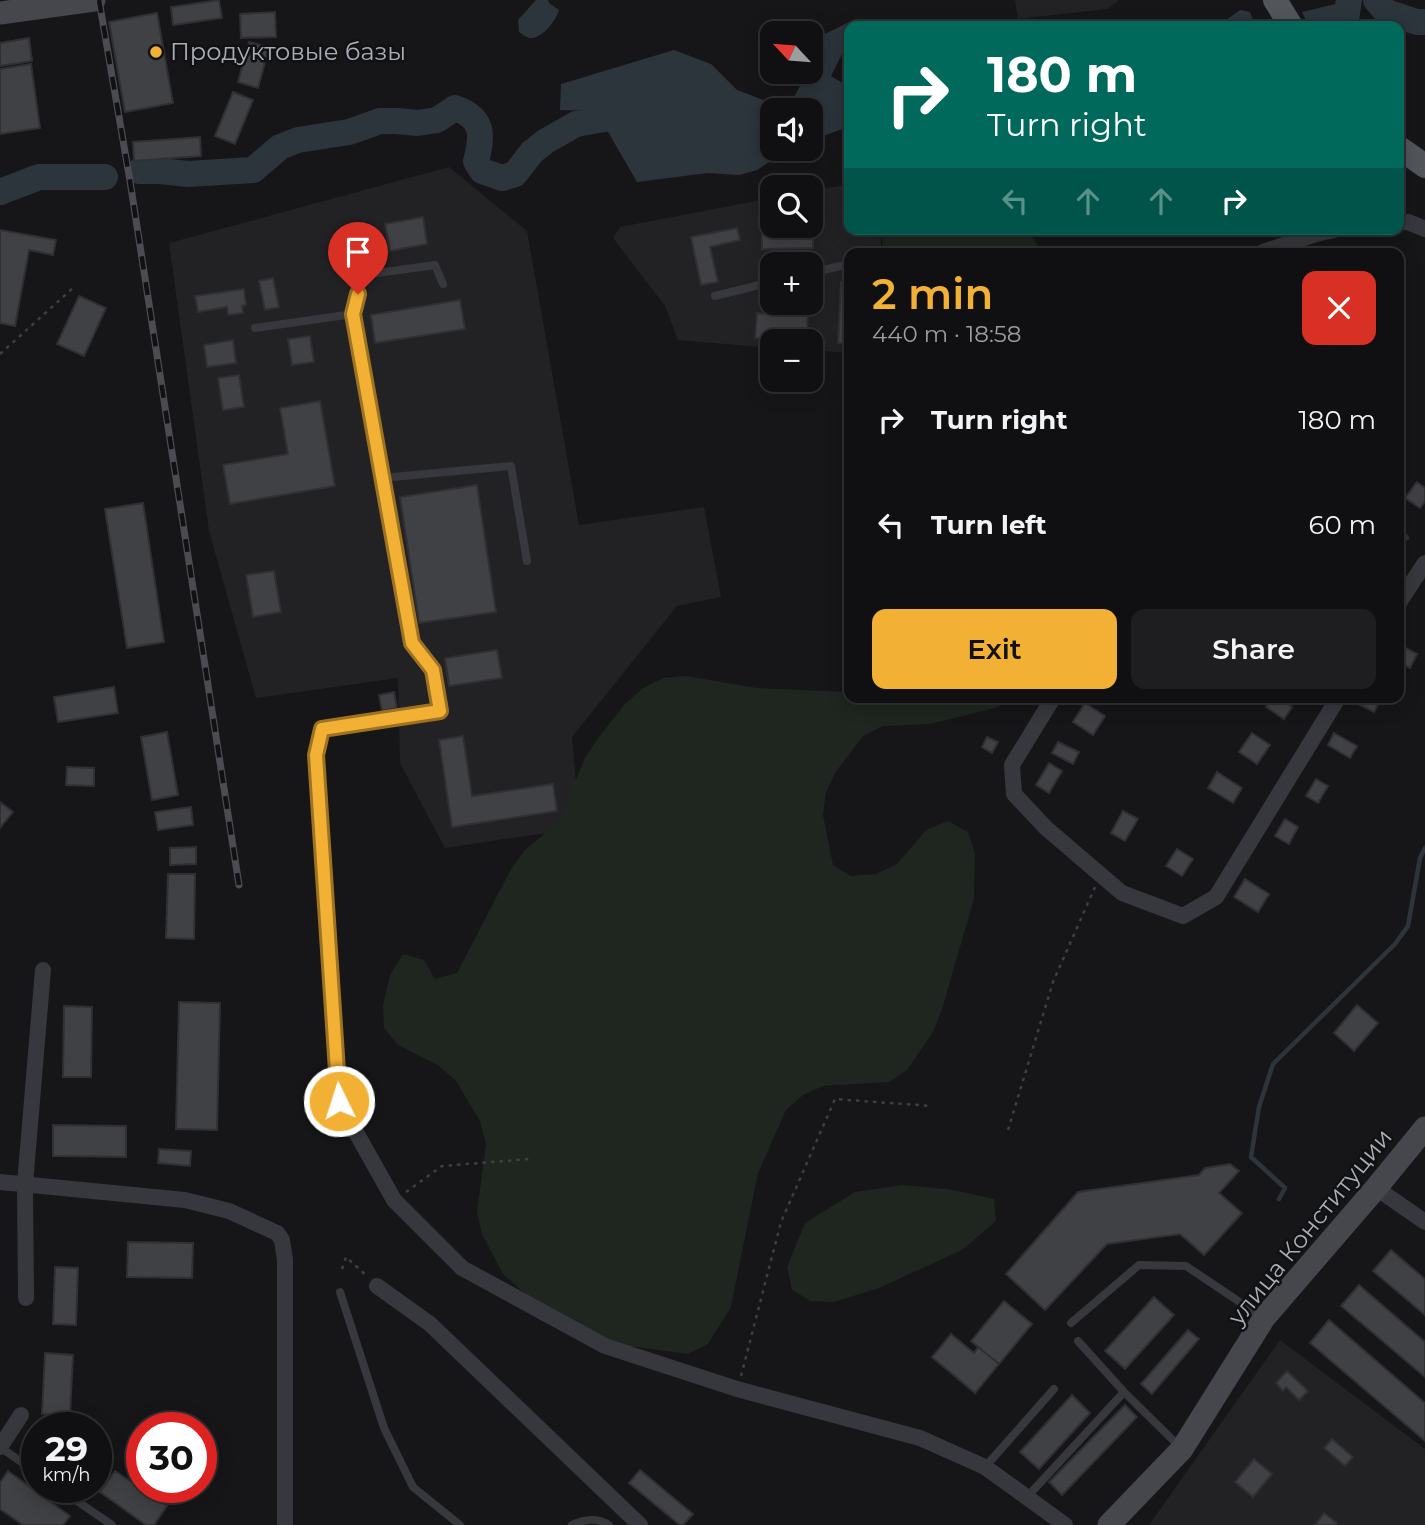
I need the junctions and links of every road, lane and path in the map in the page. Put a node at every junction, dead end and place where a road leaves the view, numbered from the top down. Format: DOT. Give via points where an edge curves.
graph roads {
  1 [pos="94,0"];
  2 [pos="1275,0"];
  3 [pos="0,13"];
  4 [pos="1288,21"];
  5 [pos="1404,222"];
  6 [pos="1425,229"];
  7 [pos="1313,235"];
  8 [pos="1275,248"];
  9 [pos="844,265"];
  10 [pos="823,270"];
  11 [pos="443,284"];
  12 [pos="760,285"];
  13 [pos="74,287"];
  14 [pos="715,296"];
  15 [pos="353,314"];
  16 [pos="255,328"];
  17 [pos="0,354"];
  18 [pos="382,478"];
  19 [pos="527,561"];
  20 [pos="1425,563"];
  21 [pos="1404,595"];
  22 [pos="1050,703"];
  23 [pos="1335,703"];
  24 [pos="322,729"];
  25 [pos="1100,874"];
  26 [pos="43,970"];
  27 [pos="931,1106"];
  28 [pos="1425,1128"];
  29 [pos="1008,1130"];
  30 [pos="529,1159"];
  31 [pos="0,1182"];
  32 [pos="25,1184"];
  33 [pos="1377,1188"];
  34 [pos="394,1200"];
  35 [pos="1425,1222"];
  36 [pos="342,1269"];
  37 [pos="377,1286"];
  38 [pos="340,1292"];
  39 [pos="26,1298"];
  40 [pos="1264,1318"];
  41 [pos="1071,1323"];
  42 [pos="1078,1341"];
  43 [pos="1054,1389"];
  44 [pos="737,1390"];
  45 [pos="1124,1392"];
  46 [pos="21,1415"];
  47 [pos="0,1447"];
  48 [pos="1182,1449"];
  49 [pos="21,1462"];
  50 [pos="985,1467"];
  51 [pos="1027,1497"];
  52 [pos="80,1503"];
  53 [pos="112,1525"];
  54 [pos="285,1525"];
  55 [pos="460,1525"];
  56 [pos="572,1525"];
  57 [pos="609,1525"];
  58 [pos="640,1525"];
  59 [pos="1065,1525"];
  60 [pos="1109,1525"];
  1 -- 3 [label="main road"];
  2 -- 4 [label="main road"];
  5 -- 6 [label="street"];
  7 -- 8 [label="street"];
  9 -- 10 [label="lane"];
  11 -- 15 [label="lane" via="435,265 363,275"];
  12 -- 14 [label="lane"];
  13 -- 17 [label="path"];
  15 -- 16 [label="lane"];
  15 -- 18 [label="lane"];
  18 -- 19 [label="lane" via="511,466"];
  18 -- 24 [label="lane" via="412,643 433,670 440,711"];
  20 -- 21 [label="street"];
  22 -- 25 [label="street" via="1012,765 1014,794"];
  23 -- 25 [label="street" via="1216,897 1183,916 1122,893"];
  24 -- 34 [label="street" via="316,755 339,1101"];
  25 -- 29 [label="path" via="1053,982"];
  26 -- 32 [label="street"];
  27 -- 44 [label="path" via="835,1099 781,1222"];
  28 -- 33 [label="main road, улица Конституции"];
  30 -- 34 [label="path" via="442,1166"];
  31 -- 32 [label="street"];
  32 -- 39 [label="street"];
  32 -- 54 [label="street" via="186,1200 229,1211 282,1240"];
  33 -- 35 [label="street"];
  33 -- 40 [label="main road, улица Конституции"];
  34 -- 44 [label="street" via="462,1268 605,1346"];
  36 -- 37 [label="path" via="346,1257"];
  37 -- 58 [label="street" via="430,1324"];
  38 -- 55 [label="lane" via="384,1428 413,1487"];
  40 -- 41 [label="lane" via="1186,1266 1139,1265"];
  40 -- 48 [label="main road, улица Конституции"];
  42 -- 45 [label="lane"];
  43 -- 50 [label="lane"];
  44 -- 50 [label="street" via="920,1438"];
  45 -- 48 [label="lane"];
  45 -- 51 [label="lane"];
  46 -- 47 [label="street"];
  47 -- 49 [label="lane"];
  48 -- 60 [label="main road, улица Конституции"];
  50 -- 51 [label="street"];
  51 -- 59 [label="street"];
  52 -- 53 [label="lane"];
  56 -- 57 [label="lane" via="590,1519"];
}
